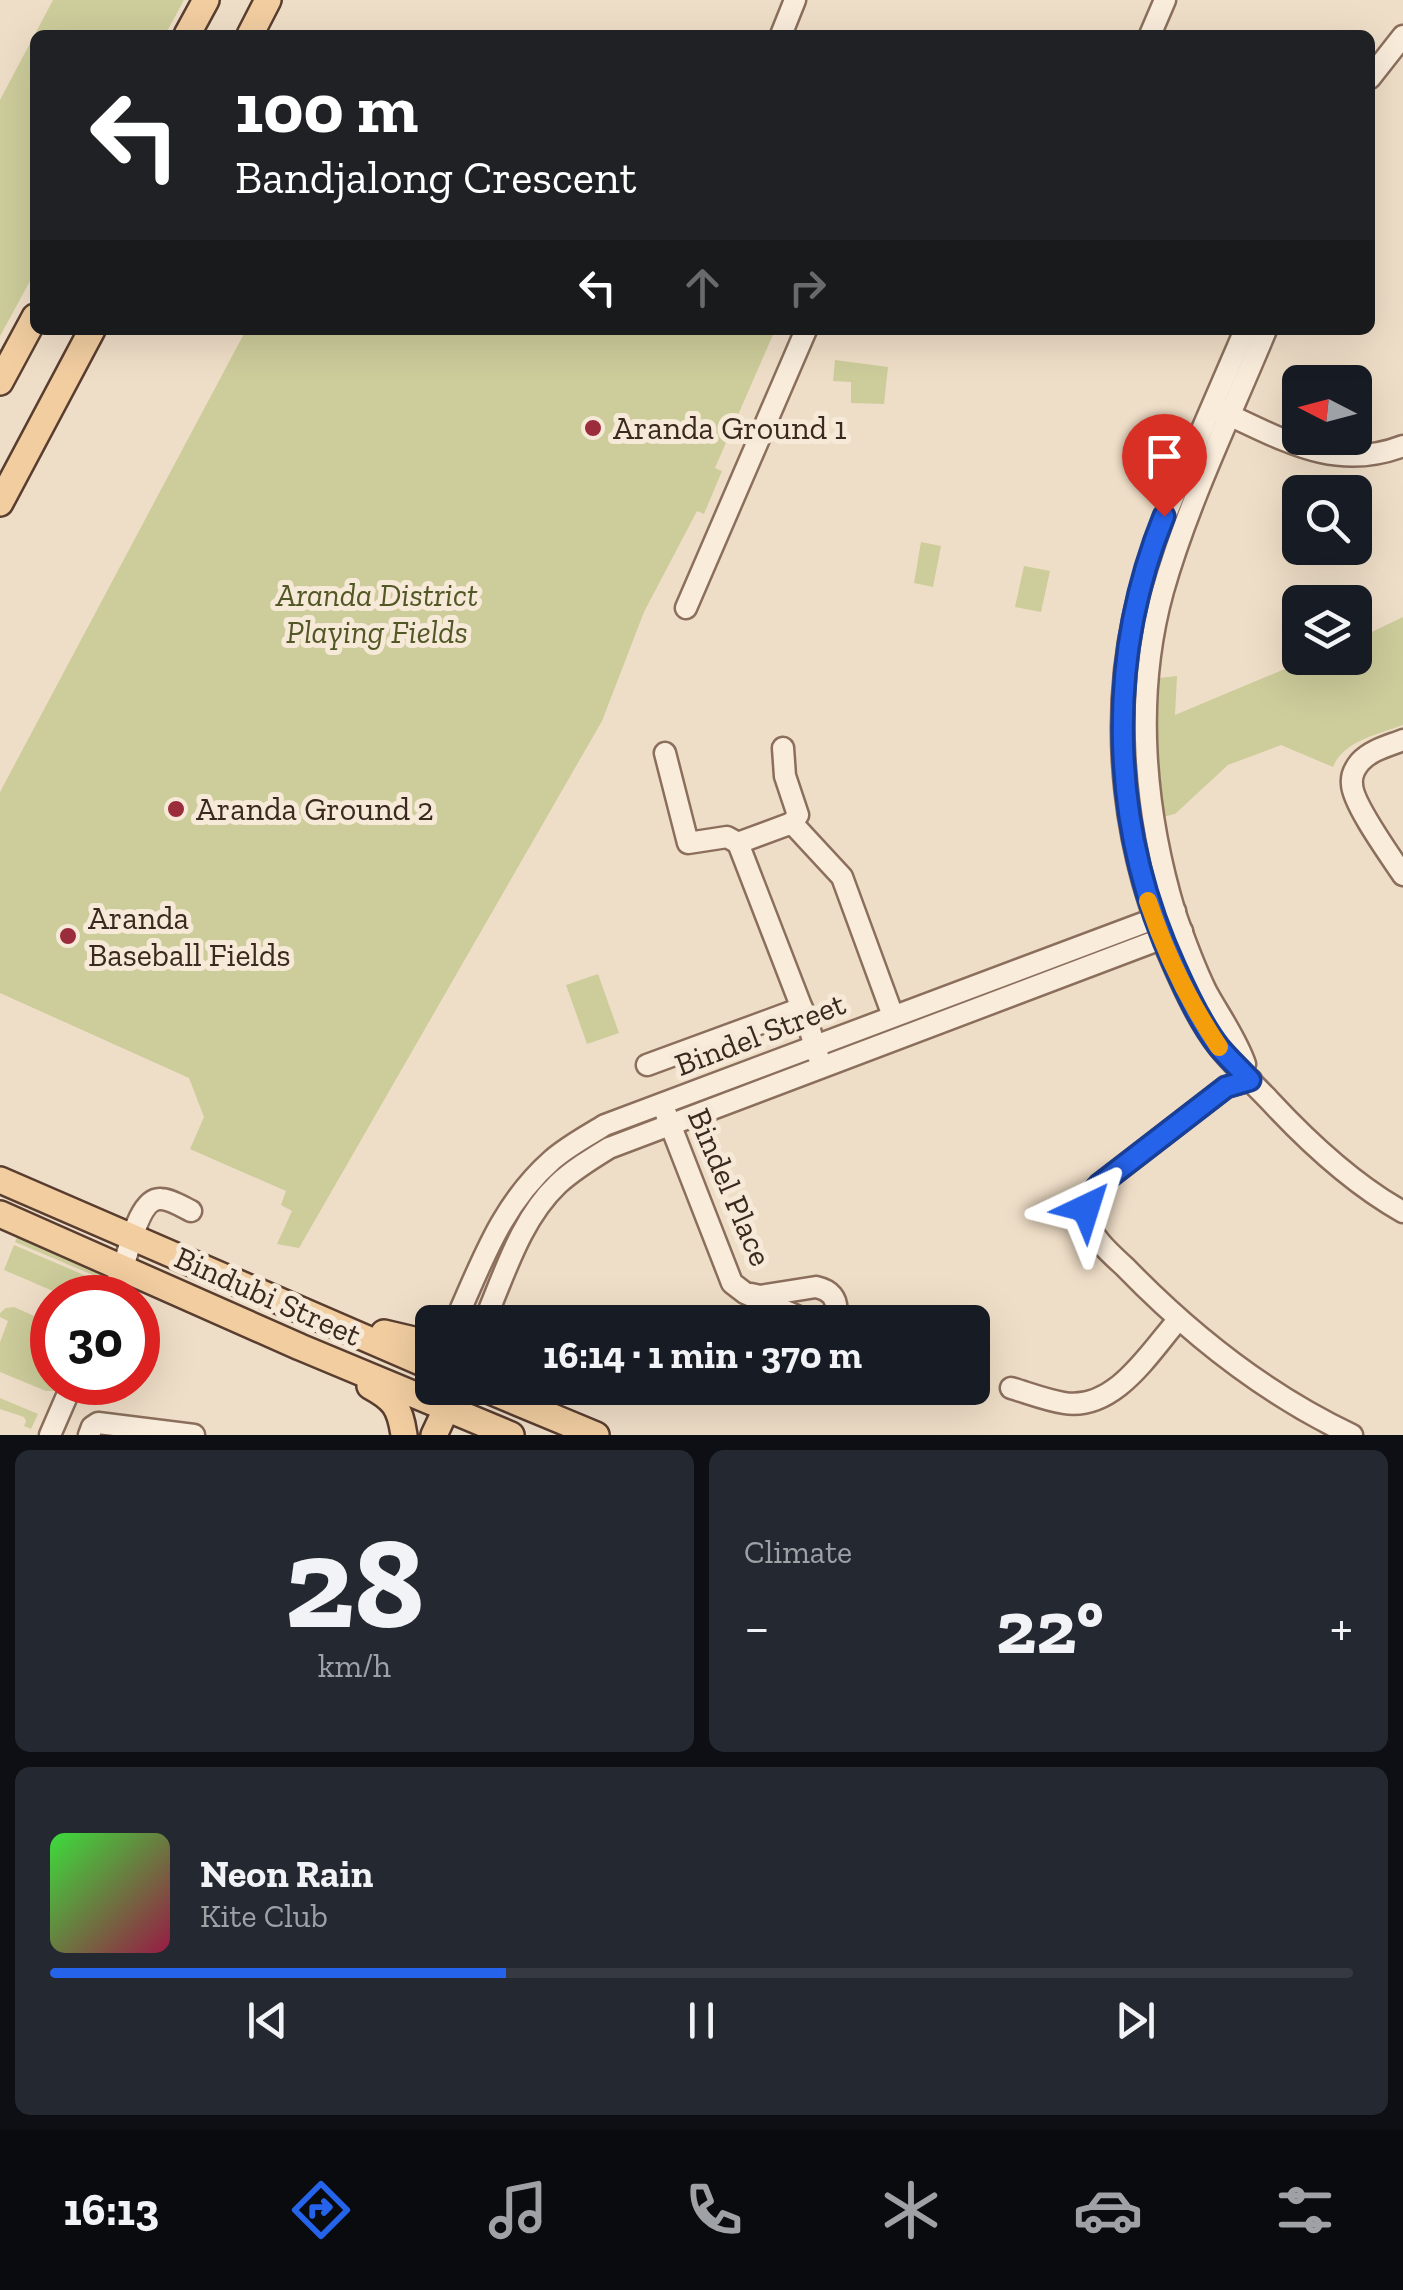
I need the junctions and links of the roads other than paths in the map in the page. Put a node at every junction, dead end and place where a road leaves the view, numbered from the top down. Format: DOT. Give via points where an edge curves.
graph roads {
  1 [pos="206,0"];
  2 [pos="268,0"];
  3 [pos="795,0"];
  4 [pos="1165,0"];
  5 [pos="190,30"];
  6 [pos="253,30"];
  7 [pos="783,30"];
  8 [pos="1152,30"];
  9 [pos="1403,36"];
  10 [pos="1375,72"];
  11 [pos="30,326"];
  12 [pos="89,335"];
  13 [pos="804,335"];
  14 [pos="1244,335"];
  15 [pos="1263,335"];
  16 [pos="0,382"];
  17 [pos="1221,412"];
  18 [pos="1403,446"];
  19 [pos="0,502"];
  20 [pos="686,608"];
  21 [pos="1403,740"];
  22 [pos="783,748"];
  23 [pos="666,753"];
  24 [pos="792,823"];
  25 [pos="738,843"];
  26 [pos="1403,875"];
  27 [pos="1175,910"];
  28 [pos="1154,918"];
  29 [pos="1172,935"];
  30 [pos="1000,976"];
  31 [pos="1010,996"];
  32 [pos="802,1008"];
  33 [pos="893,1016"];
  34 [pos="814,1046"];
  35 [pos="647,1065"];
  36 [pos="822,1067"];
  37 [pos="1250,1080"];
  38 [pos="662,1103"];
  39 [pos="670,1124"];
  40 [pos="554,1174"];
  41 [pos="0,1180"];
  42 [pos="191,1211"];
  43 [pos="1403,1212"];
  44 [pos="0,1214"];
  45 [pos="132,1238"];
  46 [pos="123,1268"];
  47 [pos="120,1275"];
  48 [pos="744,1293"];
  49 [pos="463,1305"];
  50 [pos="492,1305"];
  51 [pos="771,1305"];
  52 [pos="838,1305"];
  53 [pos="307,1312"];
  54 [pos="1178,1320"];
  55 [pos="415,1340"];
  56 [pos="300,1347"];
  57 [pos="415,1360"];
  58 [pos="415,1384"];
  59 [pos="1011,1388"];
  60 [pos="62,1405"];
  61 [pos="429,1405"];
  62 [pos="437,1405"];
  63 [pos="461,1405"];
  64 [pos="524,1405"];
  65 [pos="50,1435"];
  66 [pos="88,1435"];
  67 [pos="194,1435"];
  68 [pos="405,1435"];
  69 [pos="434,1435"];
  70 [pos="446,1435"];
  71 [pos="476,1435"];
  72 [pos="511,1435"];
  73 [pos="596,1435"];
  74 [pos="1352,1435"];
  1 -- 5 [label="main road"];
  2 -- 6 [label="main road"];
  3 -- 7 [label="street"];
  4 -- 8 [label="street"];
  9 -- 10 [label="street"];
  11 -- 16 [label="main road"];
  12 -- 19 [label="main road"];
  13 -- 20 [label="street"];
  14 -- 17 [label="street"];
  15 -- 17 [label="street"];
  17 -- 18 [label="street" via="1316,452 1367,456"];
  17 -- 27 [label="street" via="1150,651 1146,766"];
  17 -- 28 [label="street" via="1161,524 1135,608 1124,686 1130,826"];
  21 -- 26 [label="street" via="1362,760 1351,782"];
  22 -- 24 [label="street" via="798,815"];
  23 -- 25 [label="street" via="688,843 727,837"];
  24 -- 25 [label="street"];
  24 -- 33 [label="street" via="842,877"];
  25 -- 32 [label="street"];
  27 -- 28 [label="street, Bindel Street"];
  27 -- 29 [label="street"];
  28 -- 29 [label="street"];
  28 -- 30 [label="street, Bindel Street"];
  29 -- 31 [label="street, Bindel Street"];
  29 -- 37 [label="street"];
  30 -- 31 [label="street"];
  30 -- 33 [label="street, Bindel Street"];
  31 -- 36 [label="street, Bindel Street"];
  32 -- 34 [label="street"];
  32 -- 35 [label="street"];
  33 -- 34 [label="street, Bindel Street"];
  34 -- 36 [label="street"];
  34 -- 38 [label="street, Bindel Street"];
  36 -- 39 [label="street, Bindel Street"];
  37 -- 43 [label="street" via="1344,1172"];
  37 -- 54 [label="street" via="1226,1087 1113,1174 1086,1208 1094,1233"];
  38 -- 39 [label="street, Bindel Place"];
  38 -- 40 [label="street, Bindel Street" via="568,1148"];
  39 -- 40 [label="street, Bindel Street"];
  39 -- 48 [label="street, Bindel Place" via="725,1268"];
  40 -- 49 [label="street, Bindel Street" via="515,1200"];
  40 -- 50 [label="street, Bindel Street"];
  41 -- 45 [label="main road, Bindubi Street"];
  42 -- 45 [label="street" via="162,1198 150,1201"];
  44 -- 46 [label="main road, Bindubi Street"];
  45 -- 46 [label="street"];
  45 -- 53 [label="main road, Bindubi Street"];
  46 -- 47 [label="street"];
  46 -- 56 [label="main road, Bindubi Street"];
  48 -- 51 [label="street, Bindel Place"];
  48 -- 52 [label="street, Bindel Place" via="816,1287"];
  53 -- 55 [label="main road"];
  53 -- 57 [label="main road, Bindubi Street"];
  54 -- 59 [label="street" via="1098,1400 1064,1403"];
  54 -- 74 [label="street" via="1251,1377"];
  56 -- 58 [label="main road, Bindubi Street"];
  56 -- 68 [label="main road" via="390,1397"];
  60 -- 65 [label="street"];
  61 -- 68 [label="main road"];
  62 -- 69 [label="main road"];
  63 -- 72 [label="main road, Bindubi Street"];
  64 -- 73 [label="main road"];
  66 -- 67 [label="street" via="98,1423"];
  70 -- 71 [label="main road"];
}
